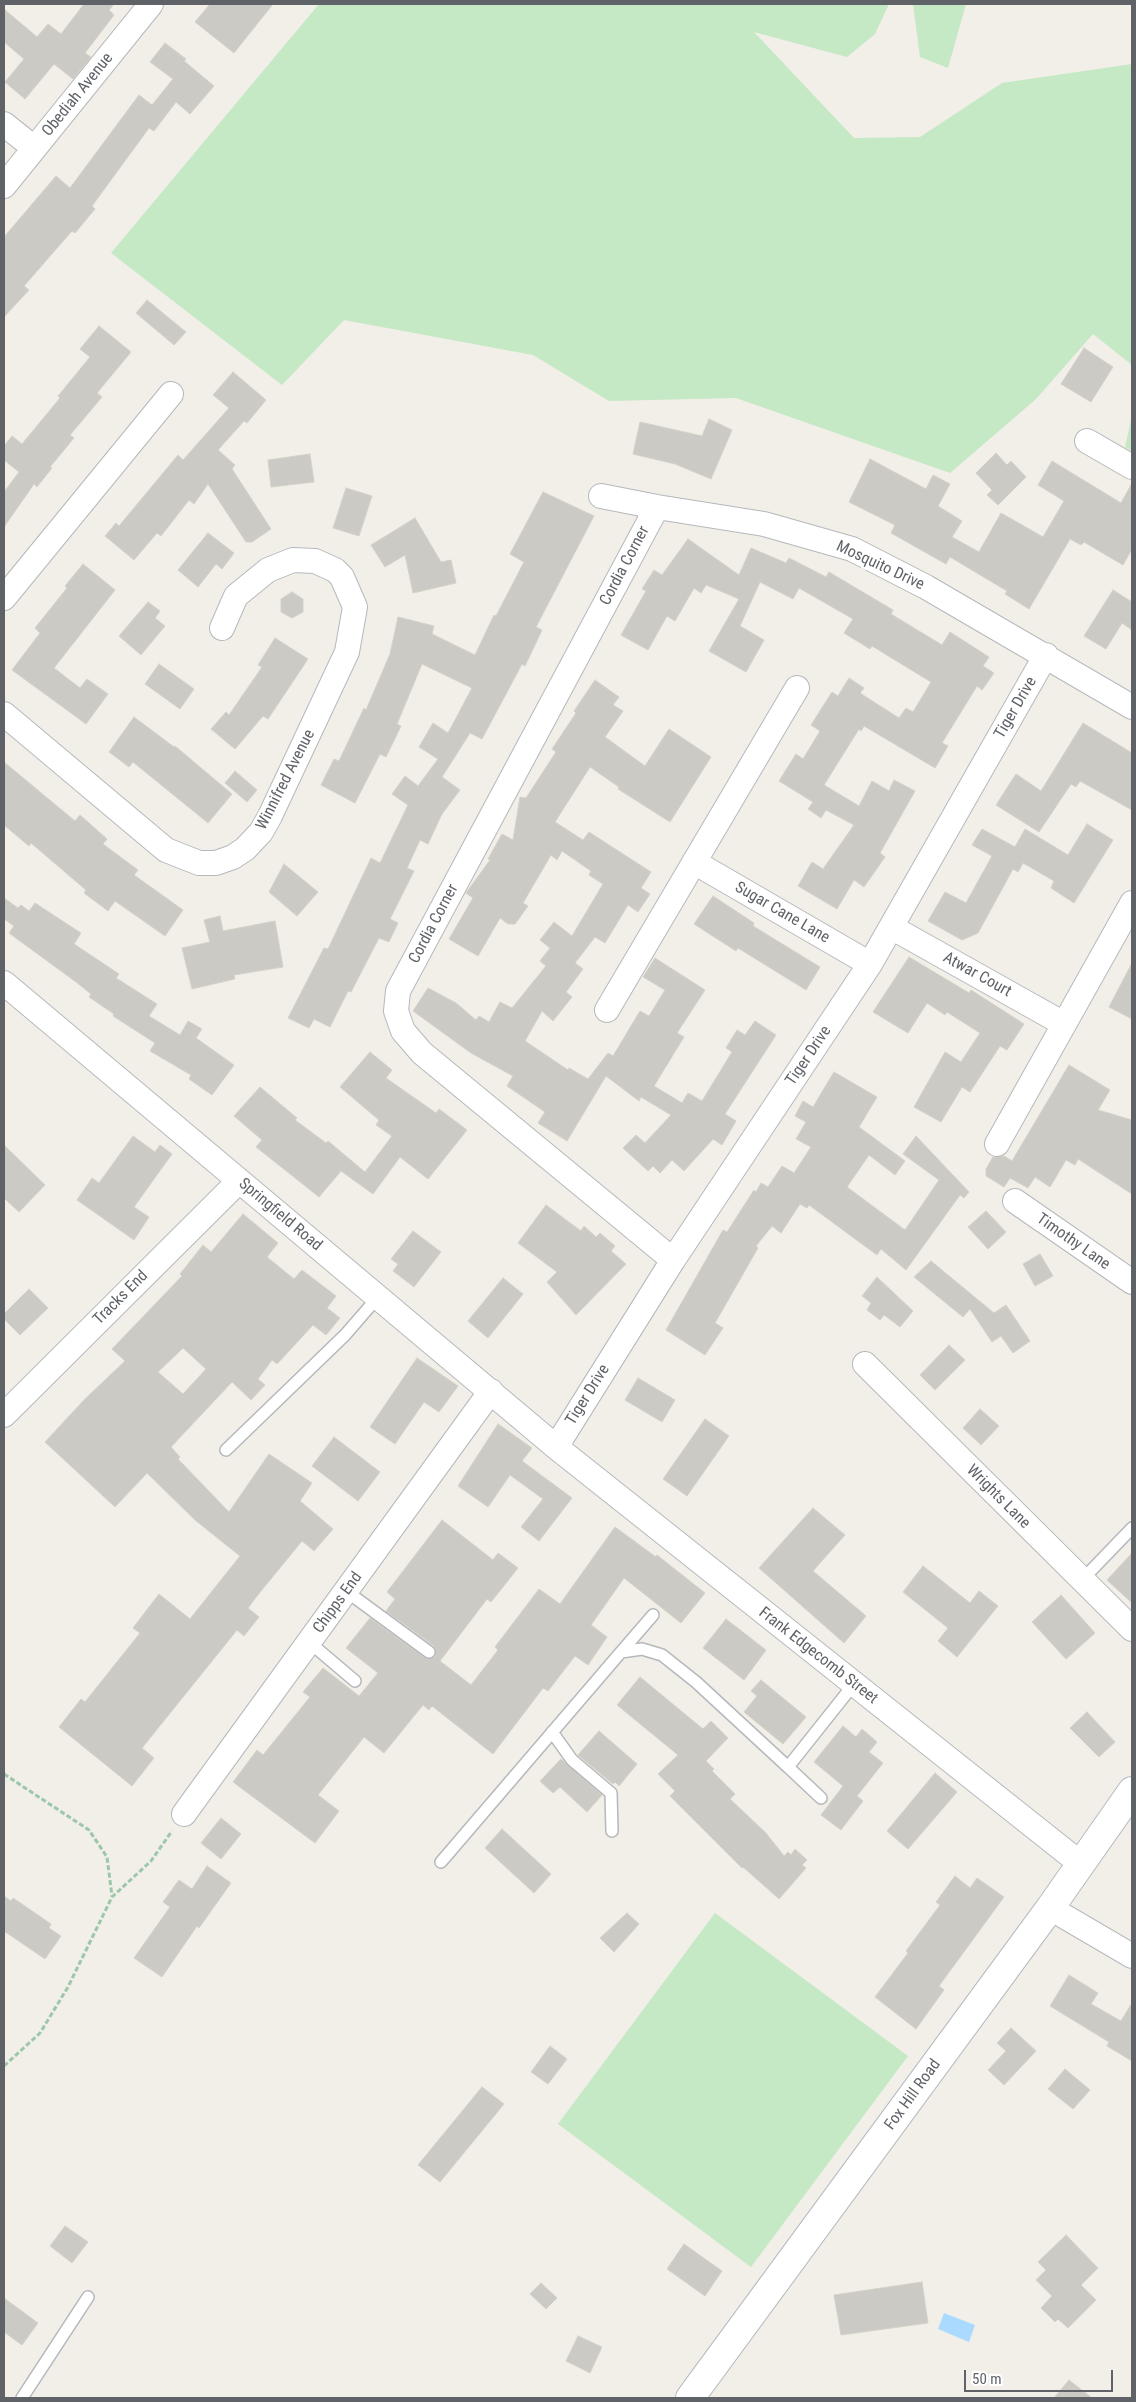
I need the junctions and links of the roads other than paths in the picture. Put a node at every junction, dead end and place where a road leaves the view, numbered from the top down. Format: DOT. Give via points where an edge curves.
graph roads {
  1 [pos="152,4"];
  2 [pos="4,124"];
  3 [pos="34,148"];
  4 [pos="4,186"];
  5 [pos="171,394"];
  6 [pos="1087,440"];
  7 [pos="1132,467"];
  8 [pos="601,496"];
  9 [pos="657,507"];
  10 [pos="4,598"];
  11 [pos="222,628"];
  12 [pos="1046,655"];
  13 [pos="797,688"];
  14 [pos="1132,706"];
  15 [pos="4,714"];
  16 [pos="694,862"];
  17 [pos="1132,903"];
  18 [pos="890,927"];
  19 [pos="870,964"];
  20 [pos="4,983"];
  21 [pos="607,1010"];
  22 [pos="1064,1024"];
  23 [pos="997,1144"];
  24 [pos="239,1181"];
  25 [pos="1015,1201"];
  26 [pos="673,1260"];
  27 [pos="1132,1282"];
  28 [pos="378,1297"];
  29 [pos="866,1364"];
  30 [pos="491,1391"];
  31 [pos="4,1415"];
  32 [pos="556,1447"];
  33 [pos="226,1450"];
  34 [pos="1132,1528"];
  35 [pos="1081,1581"];
  36 [pos="346,1591"];
  37 [pos="653,1615"];
  38 [pos="1132,1629"];
  39 [pos="309,1642"];
  40 [pos="429,1652"];
  41 [pos="622,1652"];
  42 [pos="356,1681"];
  43 [pos="854,1684"];
  44 [pos="552,1732"];
  45 [pos="788,1767"];
  46 [pos="1132,1790"];
  47 [pos="821,1798"];
  48 [pos="184,1814"];
  49 [pos="612,1831"];
  50 [pos="441,1862"];
  51 [pos="1081,1864"];
  52 [pos="1050,1908"];
  53 [pos="1132,1956"];
  54 [pos="88,2297"];
  55 [pos="22,2398"];
  56 [pos="690,2398"];
  1 -- 3 [label="street, Obediah Avenue"];
  2 -- 3 [label="street"];
  3 -- 4 [label="street, Obediah Avenue"];
  5 -- 10 [label="street"];
  6 -- 7 [label="street"];
  8 -- 9 [label="street, Mosquito Drive"];
  9 -- 12 [label="street, Mosquito Drive" via="764,524 852,549"];
  9 -- 26 [label="street, Cordia Corner" via="398,991 396,1011 403,1031 422,1053"];
  11 -- 15 [label="street, Winnifred Avenue" via="236,596 268,570 293,560 315,560 335,570 342,577 355,607 347,652 270,816 261,832 233,857 216,863 199,863 166,850"];
  12 -- 14 [label="street, Mosquito Drive"];
  12 -- 18 [label="street, Tiger Drive"];
  13 -- 16 [label="street"];
  16 -- 19 [label="street, Sugar Cane Lane"];
  16 -- 21 [label="street"];
  17 -- 22 [label="street"];
  18 -- 19 [label="street, Tiger Drive"];
  18 -- 22 [label="street, Atwar Court"];
  19 -- 26 [label="street, Tiger Drive"];
  20 -- 24 [label="street, Springfield Road"];
  22 -- 23 [label="street"];
  24 -- 28 [label="street, Springfield Road"];
  24 -- 31 [label="street, Tracks End"];
  25 -- 27 [label="street, Timothy Lane"];
  26 -- 32 [label="street, Tiger Drive"];
  28 -- 30 [label="street, Springfield Road"];
  28 -- 33 [label="lane" via="345,1335"];
  29 -- 35 [label="street, Wrights Lane"];
  30 -- 32 [label="street, Springfield Road"];
  30 -- 36 [label="street, Chipps End"];
  32 -- 43 [label="street, Frank Edgecomb Street"];
  34 -- 35 [label="lane"];
  35 -- 38 [label="street, Wrights Lane"];
  36 -- 39 [label="street, Chipps End"];
  36 -- 40 [label="lane"];
  37 -- 41 [label="lane"];
  39 -- 42 [label="lane"];
  39 -- 48 [label="street, Chipps End"];
  41 -- 44 [label="lane"];
  41 -- 45 [label="lane" via="642,1649 662,1655"];
  43 -- 45 [label="lane"];
  43 -- 51 [label="street, Frank Edgecomb Street"];
  44 -- 49 [label="lane" via="572,1760 611,1793"];
  44 -- 50 [label="lane"];
  45 -- 47 [label="lane"];
  46 -- 51 [label="main road, Fox Hill Road"];
  51 -- 52 [label="main road, Fox Hill Road"];
  52 -- 53 [label="street"];
  52 -- 56 [label="main road, Fox Hill Road"];
  54 -- 55 [label="lane"];
}
